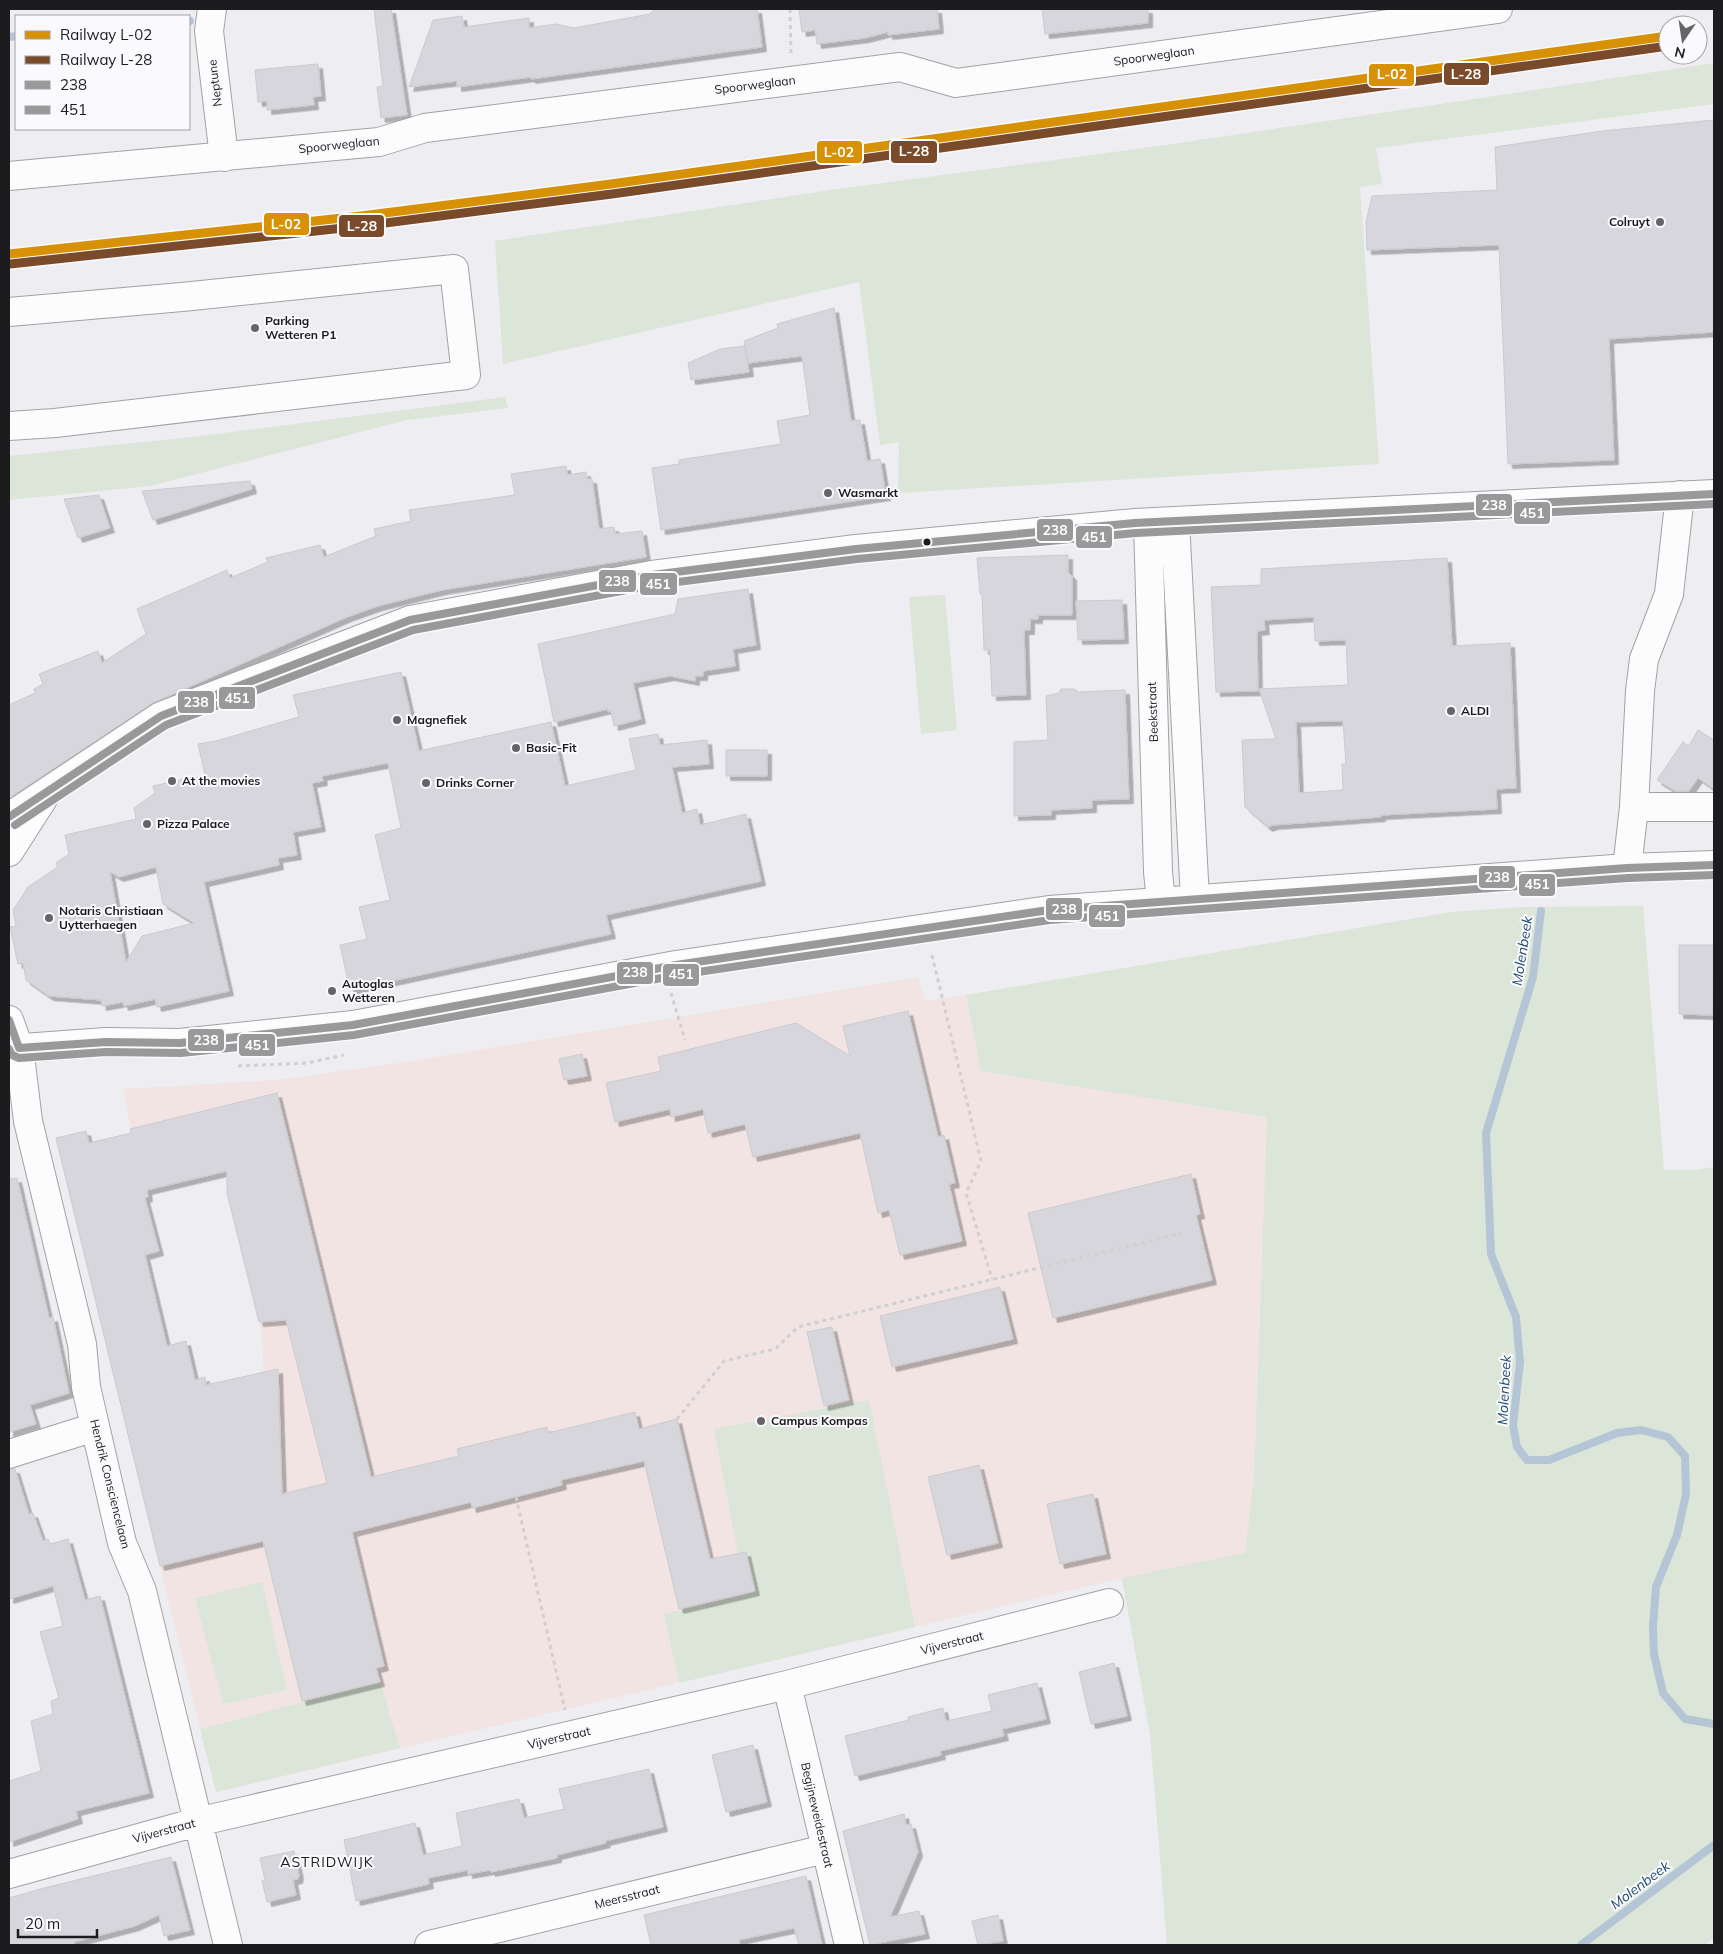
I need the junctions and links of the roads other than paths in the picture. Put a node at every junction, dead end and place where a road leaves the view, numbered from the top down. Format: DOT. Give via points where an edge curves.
graph roads {
  1 [pos="212,9"];
  2 [pos="1498,9"];
  3 [pos="1363,18"];
  4 [pos="224,157"];
  5 [pos="9,176"];
  6 [pos="9,312"];
  7 [pos="9,426"];
  8 [pos="1714,494"];
  9 [pos="1680,495"];
  10 [pos="1175,521"];
  11 [pos="1148,523"];
  12 [pos="50,789"];
  13 [pos="1634,807"];
  14 [pos="1714,807"];
  15 [pos="9,817"];
  16 [pos="9,852"];
  17 [pos="1714,865"];
  18 [pos="1627,868"];
  19 [pos="1195,898"];
  20 [pos="1161,901"];
  21 [pos="9,1020"];
  22 [pos="14,1048"];
  23 [pos="95,1427"];
  24 [pos="9,1454"];
  25 [pos="1109,1603"];
  26 [pos="787,1685"];
  27 [pos="197,1822"];
  28 [pos="825,1849"];
  29 [pos="9,1874"];
  30 [pos="228,1945"];
  31 [pos="429,1945"];
  32 [pos="848,1945"];
  1 -- 4 [label="street, Neptune" via="209,31"];
  2 -- 3 [label="street, Spoorweglaan"];
  3 -- 4 [label="street, Spoorweglaan" via="956,83 900,67 425,128 378,142"];
  4 -- 5 [label="street, Spoorweglaan"];
  6 -- 7 [label="street" via="454,269 466,376"];
  8 -- 9 [label="street"];
  9 -- 10 [label="street"];
  9 -- 13 [label="street" via="1668,594 1644,659"];
  10 -- 11 [label="street"];
  10 -- 19 [label="street"];
  11 -- 12 [label="street" via="856,549 652,574 410,620 161,716"];
  11 -- 20 [label="street, Beekstraat"];
  12 -- 15 [label="street"];
  12 -- 16 [label="street"];
  13 -- 14 [label="street"];
  13 -- 18 [label="street"];
  17 -- 18 [label="street"];
  18 -- 19 [label="street"];
  19 -- 20 [label="street"];
  20 -- 22 [label="street" via="1049,910 676,965 353,1025 180,1043 106,1042"];
  21 -- 22 [label="street, Hendrik Consciencelaan"];
  22 -- 23 [label="street, Hendrik Consciencelaan" via="28,1121 82,1344 86,1386"];
  23 -- 24 [label="street"];
  23 -- 27 [label="street, Hendrik Consciencelaan" via="122,1543 142,1591"];
  25 -- 26 [label="street, Vijverstraat"];
  26 -- 27 [label="street, Vijverstraat"];
  26 -- 28 [label="street, Begijneweidestraat"];
  27 -- 29 [label="street, Vijverstraat"];
  27 -- 30 [label="street, Hendrik Consciencelaan"];
  28 -- 31 [label="street, Meersstraat"];
  28 -- 32 [label="street, Begijneweidestraat"];
}
